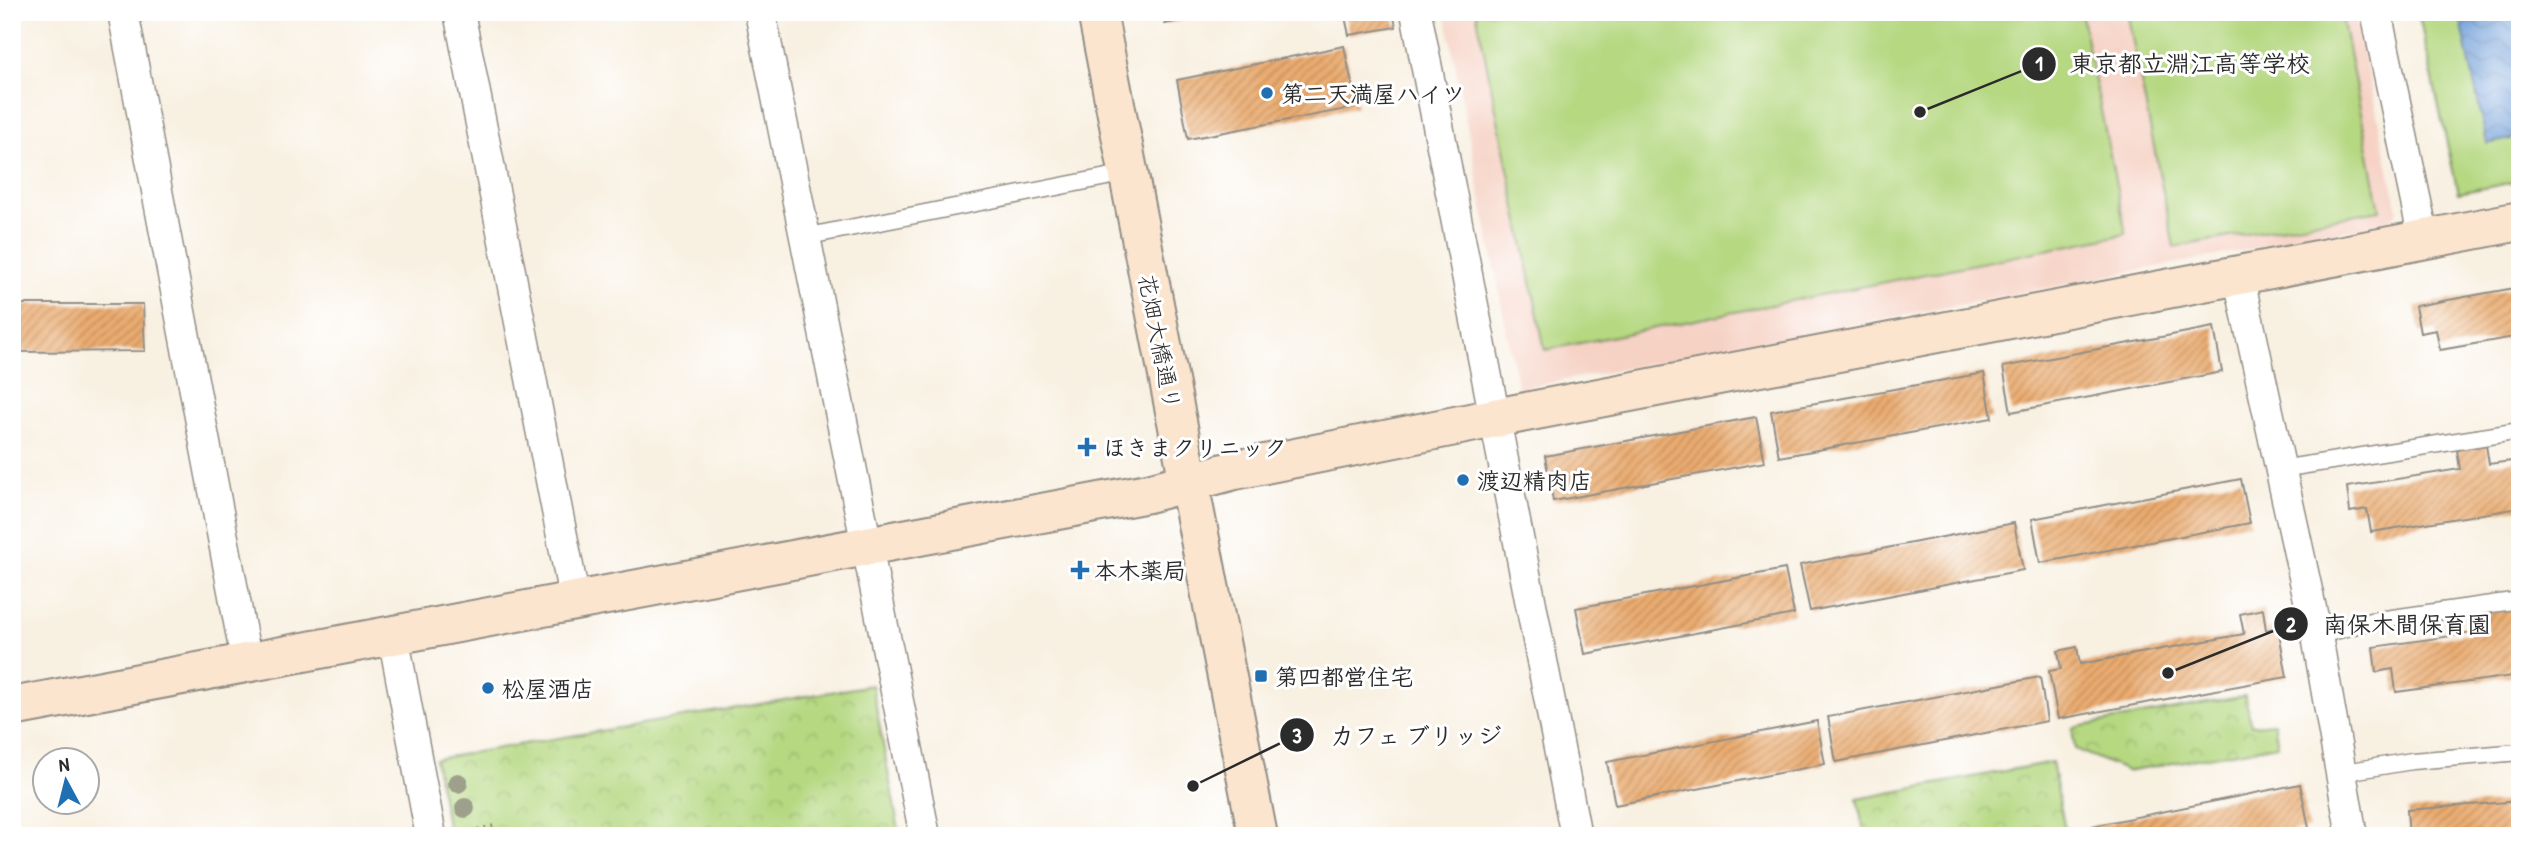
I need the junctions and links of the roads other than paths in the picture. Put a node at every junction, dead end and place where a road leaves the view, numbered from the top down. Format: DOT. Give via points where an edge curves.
graph roads {
  1 [pos="123,12"];
  2 [pos="459,12"];
  3 [pos="760,12"];
  4 [pos="1097,12"];
  5 [pos="1416,12"];
  6 [pos="2376,12"];
  7 [pos="1128,173"];
  8 [pos="2520,221"];
  9 [pos="804,237"];
  10 [pos="2424,240"];
  11 [pos="2238,274"];
  12 [pos="1494,418"];
  13 [pos="2520,431"];
  14 [pos="2281,469"];
  15 [pos="1187,482"];
  16 [pos="867,545"];
  17 [pos="2520,600"];
  18 [pos="575,602"];
  19 [pos="393,635"];
  20 [pos="2317,636"];
  21 [pos="247,664"];
  22 [pos="12,707"];
  23 [pos="2520,752"];
  24 [pos="2339,773"];
  25 [pos="444,835"];
  26 [pos="925,836"];
  27 [pos="1258,836"];
  28 [pos="1576,836"];
  29 [pos="2351,836"];
  1 -- 21 [label="street"];
  2 -- 18 [label="street"];
  3 -- 9 [label="street"];
  4 -- 7 [label="street, 花畑大橋通り"];
  5 -- 12 [label="street"];
  6 -- 10 [label="street"];
  7 -- 9 [label="lane"];
  7 -- 15 [label="street, 花畑大橋通り"];
  8 -- 10 [label="street"];
  9 -- 16 [label="street"];
  10 -- 11 [label="street"];
  11 -- 12 [label="street"];
  11 -- 14 [label="street"];
  12 -- 15 [label="street"];
  12 -- 28 [label="street"];
  13 -- 14 [label="lane"];
  14 -- 20 [label="street"];
  15 -- 16 [label="street"];
  15 -- 27 [label="street, 花畑大橋通り"];
  16 -- 18 [label="street"];
  16 -- 26 [label="street"];
  17 -- 20 [label="lane" via="2371,621"];
  18 -- 19 [label="street"];
  19 -- 21 [label="street"];
  19 -- 25 [label="street"];
  20 -- 24 [label="street"];
  21 -- 22 [label="street"];
  23 -- 24 [label="lane" via="2412,761"];
  24 -- 29 [label="street"];
}
